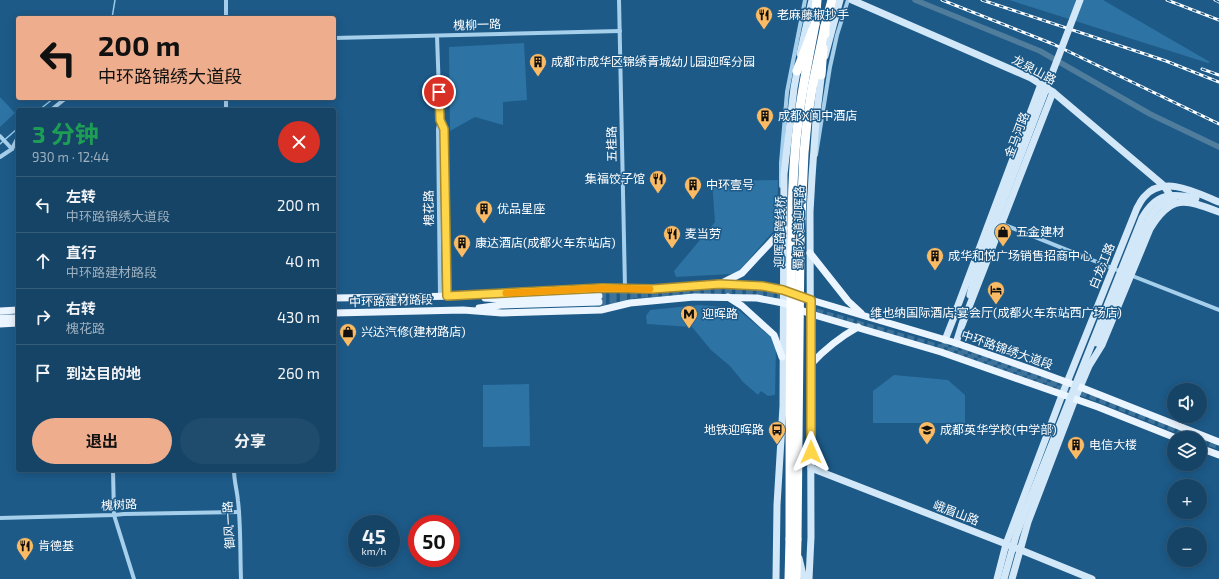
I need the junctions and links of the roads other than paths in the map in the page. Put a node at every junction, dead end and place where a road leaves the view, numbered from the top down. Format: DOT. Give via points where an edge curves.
graph roads {
  1 [pos="226,0"];
  2 [pos="619,0"];
  3 [pos="805,0"];
  4 [pos="812,0"];
  5 [pos="817,0"];
  6 [pos="820,0"];
  7 [pos="840,0"];
  8 [pos="848,0"];
  9 [pos="852,0"];
  10 [pos="1080,0"];
  11 [pos="832,2"];
  12 [pos="226,16"];
  13 [pos="815,24"];
  14 [pos="825,26"];
  15 [pos="620,31"];
  16 [pos="437,36"];
  17 [pos="336,38"];
  18 [pos="797,71"];
  19 [pos="821,75"];
  20 [pos="1040,84"];
  21 [pos="1053,92"];
  22 [pos="64,100"];
  23 [pos="54,108"];
  24 [pos="440,120"];
  25 [pos="0,136"];
  26 [pos="16,141"];
  27 [pos="12,149"];
  28 [pos="0,158"];
  29 [pos="812,177"];
  30 [pos="1163,185"];
  31 [pos="1196,198"];
  32 [pos="1219,202"];
  33 [pos="1177,203"];
  34 [pos="1219,207"];
  35 [pos="784,211"];
  36 [pos="810,212"];
  37 [pos="1219,212"];
  38 [pos="990,219"];
  39 [pos="1002,223"];
  40 [pos="784,228"];
  41 [pos="810,253"];
  42 [pos="1113,268"];
  43 [pos="1131,276"];
  44 [pos="974,278"];
  45 [pos="720,284"];
  46 [pos="625,288"];
  47 [pos="783,290"];
  48 [pos="444,296"];
  49 [pos="462,296"];
  50 [pos="728,297"];
  51 [pos="336,298"];
  52 [pos="811,300"];
  53 [pos="783,302"];
  54 [pos="0,306"];
  55 [pos="16,306"];
  56 [pos="16,310"];
  57 [pos="463,310"];
  58 [pos="1219,310"];
  59 [pos="0,311"];
  60 [pos="336,313"];
  61 [pos="811,314"];
  62 [pos="863,315"];
  63 [pos="954,316"];
  64 [pos="0,318"];
  65 [pos="16,318"];
  66 [pos="16,323"];
  67 [pos="0,324"];
  68 [pos="962,325"];
  69 [pos="858,327"];
  70 [pos="945,340"];
  71 [pos="956,343"];
  72 [pos="782,357"];
  73 [pos="810,364"];
  74 [pos="1089,366"];
  75 [pos="1067,383"];
  76 [pos="1080,387"];
  77 [pos="1062,395"];
  78 [pos="1075,399"];
  79 [pos="783,406"];
  80 [pos="811,406"];
  81 [pos="1167,435"];
  82 [pos="1219,442"];
  83 [pos="1207,451"];
  84 [pos="1219,455"];
  85 [pos="811,468"];
  86 [pos="113,472"];
  87 [pos="234,472"];
  88 [pos="239,512"];
  89 [pos="114,515"];
  90 [pos="0,518"];
  91 [pos="795,542"];
  92 [pos="1006,544"];
  93 [pos="1020,550"];
  94 [pos="134,579"];
  95 [pos="241,579"];
  96 [pos="776,579"];
  97 [pos="789,579"];
  98 [pos="796,579"];
  99 [pos="804,579"];
  100 [pos="809,579"];
  101 [pos="997,579"];
  102 [pos="1004,579"];
  103 [pos="1012,579"];
  104 [pos="1092,579"];
  1 -- 12 [label="street"];
  2 -- 15 [label="street, 五桂路"];
  3 -- 35 [label="street" via="792,62 784,120 780,180"];
  4 -- 18 [label="street, 蜀都大道迎晖路"];
  5 -- 13 [label="highway"];
  6 -- 13 [label="highway"];
  7 -- 19 [label="street, 蜀都大道迎晖路"];
  8 -- 29 [label="street" via="830,67"];
  9 -- 20 [label="street, 龙泉山路"];
  10 -- 44 [label="street, 金马河路, bridge"];
  11 -- 14 [label="highway"];
  13 -- 18 [label="highway, bridge"];
  13 -- 91 [label="highway, 迎晖路跨线桥, bridge" via="795,150 790,358"];
  14 -- 19 [label="highway, bridge"];
  14 -- 91 [label="highway, 迎晖路跨线桥, bridge" via="807,122 803,176"];
  15 -- 16 [label="street, 槐柳一路"];
  15 -- 46 [label="street, 五桂路"];
  16 -- 17 [label="street, 槐柳一路"];
  16 -- 24 [label="street, 槐花路"];
  18 -- 35 [label="street, 蜀都大道迎晖路" via="784,174"];
  19 -- 29 [label="street, 蜀都大道迎晖路"];
  20 -- 21 [label="street, 龙泉山路"];
  20 -- 38 [label="street"];
  21 -- 30 [label="street, 龙泉山路"];
  21 -- 39 [label="street"];
  22 -- 23 [label="street"];
  24 -- 48 [label="street, 槐花路" via="438,129"];
  24 -- 48 [label="street, 槐花路" via="444,129"];
  25 -- 27 [label="street"];
  26 -- 27 [label="street"];
  27 -- 28 [label="street"];
  29 -- 36 [label="street, 蜀都大道迎晖路"];
  30 -- 32 [label="street" via="1188,190"];
  30 -- 33 [label="street, 龙泉山路"];
  30 -- 42 [label="street, 白龙江路" via="1143,197"];
  31 -- 34 [label="street"];
  31 -- 74 [label="street, bridge" via="1165,201 1150,217"];
  31 -- 102 [label="street, bridge" via="1166,196 1151,204 1142,218 1024,514"];
  33 -- 37 [label="street" via="1196,203"];
  33 -- 43 [label="street" via="1163,210 1157,217"];
  35 -- 36 [label="street" via="786,219 797,224 808,218"];
  35 -- 40 [label="street, 蜀都大道迎晖路"];
  36 -- 41 [label="street, 蜀都大道迎晖路"];
  38 -- 39 [label="street"];
  38 -- 63 [label="street"];
  39 -- 42 [label="street"];
  39 -- 68 [label="street"];
  40 -- 45 [label="main road" via="742,274"];
  40 -- 47 [label="street, 蜀都大道迎晖路"];
  41 -- 52 [label="street, 蜀都大道迎晖路"];
  41 -- 62 [label="main road" via="848,301"];
  42 -- 43 [label="street"];
  42 -- 75 [label="street, 白龙江路"];
  43 -- 58 [label="street"];
  43 -- 74 [label="street" via="1102,345"];
  44 -- 63 [label="street"];
  44 -- 68 [label="street"];
  45 -- 46 [label="main road, 中环路建材路段" via="653,289"];
  45 -- 47 [label="main road, 中环路建材路段"];
  46 -- 49 [label="main road, 中环路建材路段"];
  47 -- 52 [label="main road, 中环路锦绣大道段"];
  47 -- 53 [label="street, 蜀都大道迎晖路"];
  48 -- 49 [label="main road, 中环路建材路段"];
  48 -- 51 [label="main road, 中环路建材路段"];
  49 -- 57 [label="main road" via="500,299 599,299"];
  50 -- 53 [label="main road, 中环路建材路段"];
  50 -- 57 [label="main road, 中环路建材路段" via="694,297 630,303 601,310 502,313"];
  50 -- 72 [label="main road" via="774,335"];
  52 -- 61 [label="street, 蜀都大道迎晖路"];
  52 -- 62 [label="main road, 中环路锦绣大道段"];
  53 -- 61 [label="main road, 中环路锦绣大道段"];
  53 -- 72 [label="street, 蜀都大道迎晖路"];
  54 -- 55 [label="main road"];
  56 -- 59 [label="main road"];
  57 -- 60 [label="main road, 中环路建材路段"];
  61 -- 69 [label="main road, 中环路锦绣大道段"];
  61 -- 73 [label="street, 蜀都大道迎晖路"];
  62 -- 70 [label="main road, 中环路锦绣大道段"];
  63 -- 70 [label="street"];
  64 -- 65 [label="main road"];
  66 -- 67 [label="main road"];
  68 -- 71 [label="street"];
  69 -- 73 [label="main road" via="845,334"];
  69 -- 77 [label="main road, 中环路锦绣大道段" via="941,352"];
  70 -- 71 [label="main road, 中环路锦绣大道段"];
  71 -- 75 [label="main road, 中环路锦绣大道段"];
  72 -- 79 [label="street, 蜀都大道迎晖路"];
  73 -- 80 [label="street, 蜀都大道迎晖路"];
  74 -- 76 [label="street"];
  75 -- 76 [label="main road, 中环路锦绣大道段"];
  75 -- 77 [label="street, 白龙江路"];
  76 -- 78 [label="street"];
  76 -- 82 [label="main road, 中环路锦绣大道段"];
  77 -- 78 [label="main road, 中环路锦绣大道段"];
  77 -- 92 [label="street, 白龙江路"];
  78 -- 81 [label="main road, 中环路锦绣大道段"];
  78 -- 93 [label="street" via="1028,522"];
  79 -- 80 [label="street" via="789,395 796,393 808,398"];
  79 -- 96 [label="street, 蜀都大道迎晖路"];
  80 -- 85 [label="street, 蜀都大道迎晖路"];
  83 -- 84 [label="main road"];
  85 -- 92 [label="street, 峨眉山路"];
  85 -- 100 [label="street, 蜀都大道迎晖路"];
  86 -- 89 [label="street"];
  87 -- 88 [label="street, 御风一路"];
  88 -- 89 [label="street, 槐树路"];
  88 -- 95 [label="street, 御风一路"];
  89 -- 90 [label="street, 槐树路"];
  89 -- 94 [label="street"];
  91 -- 97 [label="highway"];
  91 -- 98 [label="highway"];
  91 -- 99 [label="street"];
  92 -- 93 [label="street, 峨眉山路"];
  92 -- 101 [label="street, 白龙江路"];
  93 -- 103 [label="street"];
  93 -- 104 [label="street, 峨眉山路"];
}
